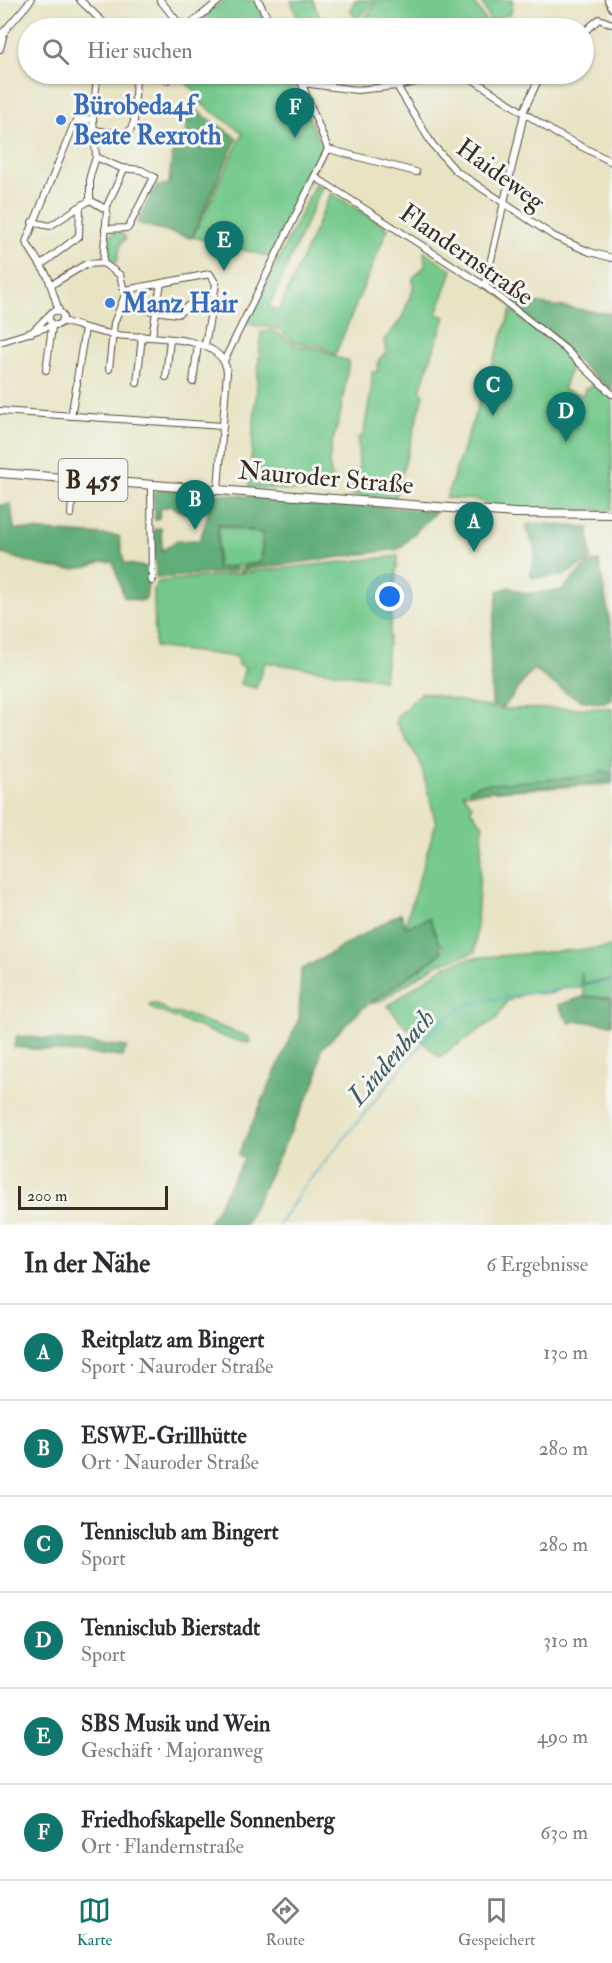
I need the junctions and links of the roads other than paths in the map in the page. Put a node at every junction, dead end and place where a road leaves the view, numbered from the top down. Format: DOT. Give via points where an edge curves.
graph roads {
  1 [pos="31,0"];
  2 [pos="80,0"];
  3 [pos="160,0"];
  4 [pos="220,0"];
  5 [pos="258,0"];
  6 [pos="99,18"];
  7 [pos="175,18"];
  8 [pos="198,18"];
  9 [pos="268,18"];
  10 [pos="594,23"];
  11 [pos="612,24"];
  12 [pos="2,34"];
  13 [pos="0,49"];
  14 [pos="96,84"];
  15 [pos="135,84"];
  16 [pos="302,84"];
  17 [pos="310,84"];
  18 [pos="406,84"];
  19 [pos="481,84"];
  20 [pos="537,84"];
  21 [pos="397,86"];
  22 [pos="525,111"];
  23 [pos="93,119"];
  24 [pos="73,127"];
  25 [pos="94,132"];
  26 [pos="328,149"];
  27 [pos="96,157"];
  28 [pos="612,162"];
  29 [pos="124,169"];
  30 [pos="416,172"];
  31 [pos="315,177"];
  32 [pos="90,200"];
  33 [pos="505,204"];
  34 [pos="80,207"];
  35 [pos="106,208"];
  36 [pos="32,222"];
  37 [pos="105,229"];
  38 [pos="612,258"];
  39 [pos="104,263"];
  40 [pos="41,266"];
  41 [pos="161,283"];
  42 [pos="51,285"];
  43 [pos="485,286"];
  44 [pos="125,290"];
  45 [pos="121,307"];
  46 [pos="212,309"];
  47 [pos="156,310"];
  48 [pos="59,311"];
  49 [pos="48,316"];
  50 [pos="62,321"];
  51 [pos="53,326"];
  52 [pos="85,328"];
  53 [pos="30,333"];
  54 [pos="113,335"];
  55 [pos="142,336"];
  56 [pos="152,336"];
  57 [pos="170,339"];
  58 [pos="0,342"];
  59 [pos="202,344"];
  60 [pos="224,361"];
  61 [pos="109,369"];
  62 [pos="46,370"];
  63 [pos="166,378"];
  64 [pos="193,382"];
  65 [pos="137,383"];
  66 [pos="612,394"];
  67 [pos="0,411"];
  68 [pos="71,416"];
  69 [pos="223,426"];
  70 [pos="0,473"];
  71 [pos="74,479"];
  72 [pos="151,485"];
  73 [pos="218,489"];
  74 [pos="71,514"];
  75 [pos="612,514"];
  76 [pos="152,581"];
  1 -- 12 [label="street"];
  2 -- 6 [label="street"];
  3 -- 7 [label="street"];
  4 -- 8 [label="street"];
  5 -- 9 [label="street"];
  10 -- 11 [label="street" via="599,19"];
  12 -- 13 [label="street"];
  14 -- 23 [label="street"];
  15 -- 25 [label="street" via="133,127 122,134"];
  16 -- 26 [label="street"];
  17 -- 21 [label="street" via="357,90"];
  18 -- 21 [label="street"];
  19 -- 22 [label="street"];
  20 -- 22 [label="street"];
  21 -- 33 [label="street, Haideweg" via="443,159"];
  22 -- 28 [label="street"];
  22 -- 33 [label="street"];
  23 -- 24 [label="street" via="78,120"];
  23 -- 25 [label="street"];
  24 -- 25 [label="street"];
  24 -- 36 [label="street"];
  25 -- 27 [label="street"];
  26 -- 30 [label="street, Flandernstraße"];
  26 -- 31 [label="street"];
  27 -- 29 [label="street"];
  27 -- 32 [label="street" via="90,176"];
  29 -- 35 [label="street"];
  29 -- 37 [label="street" via="141,170 154,177 128,228"];
  31 -- 43 [label="street, Flandernstraße"];
  31 -- 60 [label="street"];
  32 -- 34 [label="street"];
  32 -- 35 [label="street"];
  33 -- 38 [label="street, Haideweg" via="555,237"];
  33 -- 43 [label="street"];
  34 -- 36 [label="street" via="50,226"];
  34 -- 40 [label="street" via="79,236"];
  35 -- 37 [label="street"];
  36 -- 40 [label="street" via="26,242"];
  37 -- 39 [label="street"];
  39 -- 42 [label="street" via="86,264"];
  39 -- 44 [label="street" via="117,271"];
  40 -- 42 [label="street"];
  41 -- 44 [label="street"];
  41 -- 46 [label="street" via="210,274 216,284"];
  41 -- 47 [label="street"];
  42 -- 48 [label="street"];
  43 -- 66 [label="street, Flandernstraße" via="564,348"];
  44 -- 45 [label="street"];
  45 -- 47 [label="street"];
  45 -- 54 [label="street"];
  46 -- 47 [label="street" via="189,304 178,314"];
  46 -- 59 [label="street"];
  47 -- 56 [label="street"];
  48 -- 49 [label="street"];
  48 -- 50 [label="street"];
  49 -- 51 [label="street"];
  49 -- 53 [label="street"];
  50 -- 51 [label="street"];
  50 -- 52 [label="street"];
  51 -- 53 [label="street"];
  51 -- 62 [label="street"];
  52 -- 54 [label="street"];
  52 -- 68 [label="street"];
  53 -- 58 [label="street"];
  54 -- 55 [label="street"];
  54 -- 61 [label="street"];
  55 -- 56 [label="street"];
  55 -- 65 [label="street"];
  56 -- 57 [label="street"];
  57 -- 59 [label="street"];
  57 -- 63 [label="street"];
  59 -- 60 [label="street"];
  59 -- 64 [label="street"];
  60 -- 69 [label="street" via="227,372"];
  67 -- 68 [label="street"];
  68 -- 69 [label="street"];
  69 -- 73 [label="street"];
  70 -- 71 [label="main road, Nauroder Straße / B 455"];
  71 -- 72 [label="main road, Nauroder Straße / B 455"];
  71 -- 74 [label="street"];
  72 -- 73 [label="main road, Nauroder Straße / B 455"];
  72 -- 76 [label="street"];
  73 -- 75 [label="main road, Nauroder Straße / B 455" via="515,513"];
}
